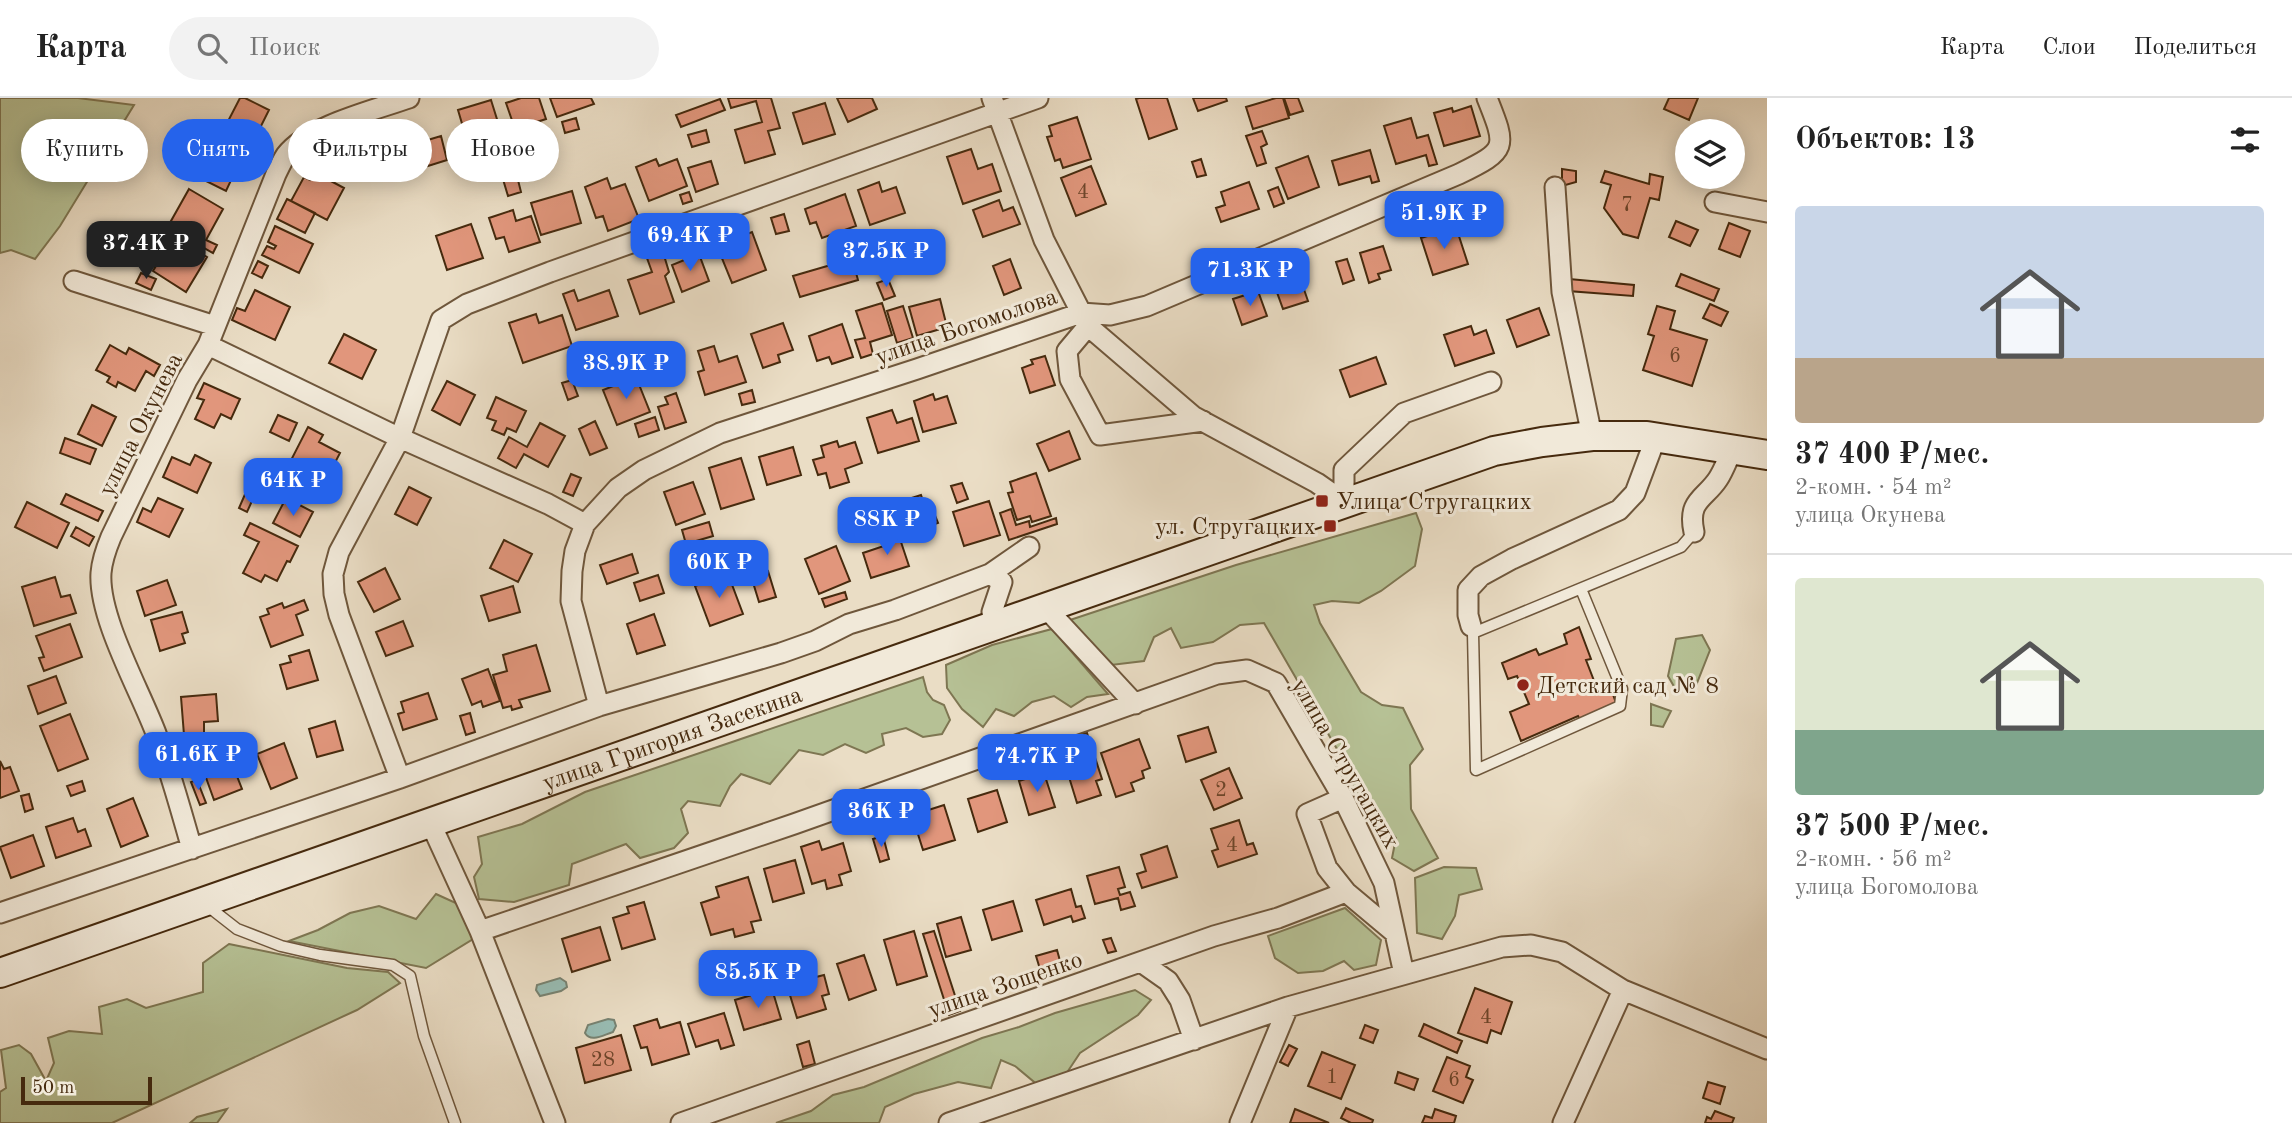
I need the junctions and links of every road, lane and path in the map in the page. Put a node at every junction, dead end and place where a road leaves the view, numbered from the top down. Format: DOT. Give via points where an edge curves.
graph roads {
  1 [pos="409,98"];
  2 [pos="1038,98"];
  3 [pos="1487,98"];
  4 [pos="994,105"];
  5 [pos="1555,187"];
  6 [pos="1715,202"];
  7 [pos="1767,212"];
  8 [pos="74,281"];
  9 [pos="1084,319"];
  10 [pos="215,326"];
  11 [pos="208,345"];
  12 [pos="1491,382"];
  13 [pos="1203,421"];
  14 [pos="1592,436"];
  15 [pos="1656,437"];
  16 [pos="400,438"];
  17 [pos="1732,448"];
  18 [pos="1767,455"];
  19 [pos="1344,502"];
  20 [pos="585,524"];
  21 [pos="1694,532"];
  22 [pos="1029,547"];
  23 [pos="990,574"];
  24 [pos="1581,589"];
  25 [pos="1045,607"];
  26 [pos="998,624"];
  27 [pos="1472,630"];
  28 [pos="1135,704"];
  29 [pos="599,706"];
  30 [pos="400,778"];
  31 [pos="1343,798"];
  32 [pos="430,822"];
  33 [pos="191,849"];
  34 [pos="1346,892"];
  35 [pos="202,902"];
  36 [pos="0,912"];
  37 [pos="480,931"];
  38 [pos="1395,933"];
  39 [pos="1141,962"];
  40 [pos="1,968"];
  41 [pos="1404,974"];
  42 [pos="1623,990"];
  43 [pos="1288,1007"];
  44 [pos="1194,1040"];
  45 [pos="1767,1049"];
  46 [pos="993,1117"];
  47 [pos="455,1123"];
  48 [pos="555,1123"];
  49 [pos="681,1123"];
  50 [pos="949,1123"];
  51 [pos="1240,1123"];
  52 [pos="1563,1123"];
  1 -- 10 [label="street, улица Окунева" via="325,127 287,154"];
  2 -- 4 [label="street"];
  3 -- 9 [label="street, улица Богомолова" via="1500,139 1489,159 1147,306"];
  4 -- 9 [label="street" via="1044,240"];
  4 -- 16 [label="street" via="467,304 441,320"];
  5 -- 14 [label="street" via="1562,292"];
  6 -- 7 [label="street"];
  8 -- 10 [label="street"];
  9 -- 13 [label="street"];
  9 -- 13 [label="street" via="1067,351 1070,379 1100,435"];
  9 -- 20 [label="street, улица Богомолова" via="720,433 644,470 618,488"];
  10 -- 11 [label="street, улица Окунева"];
  11 -- 16 [label="street"];
  11 -- 33 [label="street, улица Окунева" via="111,537 101,575 107,615 157,735"];
  12 -- 19 [label="street" via="1404,414 1344,470"];
  13 -- 19 [label="street"];
  14 -- 15 [label="main road, улица Григория Засекина"];
  14 -- 19 [label="main road, улица Григория Засекина" via="1494,451"];
  15 -- 17 [label="main road, улица Григория Засекина"];
  15 -- 27 [label="street" via="1635,493 1619,509 1481,576 1468,590"];
  16 -- 20 [label="street"];
  16 -- 30 [label="street" via="339,552 333,574 339,615"];
  17 -- 18 [label="main road, улица Григория Засекина"];
  17 -- 21 [label="street" via="1717,480 1697,500"];
  19 -- 25 [label="main road, улица Григория Засекина"];
  20 -- 29 [label="street, улица Богомолова" via="575,551 571,601"];
  21 -- 24 [label="lane" via="1681,547"];
  22 -- 23 [label="street, улица Григория Засекина"];
  23 -- 26 [label="street" via="1003,582 992,612"];
  23 -- 29 [label="street, улица Григория Засекина" via="781,653"];
  24 -- 27 [label="lane"];
  24 -- 27 [label="lane" via="1622,689 1620,706 1476,770"];
  25 -- 26 [label="main road, улица Григория Засекина"];
  25 -- 28 [label="street"];
  26 -- 32 [label="main road, улица Григория Засекина"];
  28 -- 31 [label="street, улица Стругацких" via="1217,674 1247,670 1276,683"];
  28 -- 37 [label="street"];
  29 -- 30 [label="street, улица Григория Засекина"];
  30 -- 33 [label="street, улица Григория Засекина"];
  31 -- 34 [label="street" via="1307,814 1327,868"];
  31 -- 38 [label="street, улица Стругацких" via="1384,883"];
  32 -- 35 [label="main road, улица Григория Засекина"];
  32 -- 37 [label="street"];
  33 -- 36 [label="street, улица Григория Засекина"];
  34 -- 38 [label="street"];
  34 -- 39 [label="street, улица Зощенко"];
  35 -- 40 [label="main road, улица Григория Засекина"];
  35 -- 47 [label="lane" via="237,929 281,946 393,965 410,976 424,1036"];
  37 -- 48 [label="street"];
  38 -- 41 [label="street, улица Стругацких"];
  39 -- 44 [label="street" via="1168,981"];
  39 -- 49 [label="street, улица Зощенко"];
  41 -- 42 [label="street" via="1502,947 1531,945 1562,952"];
  41 -- 43 [label="street"];
  42 -- 45 [label="street"];
  42 -- 52 [label="street"];
  43 -- 44 [label="street"];
  43 -- 51 [label="street"];
  44 -- 46 [label="street"];
  46 -- 50 [label="street"];
}
